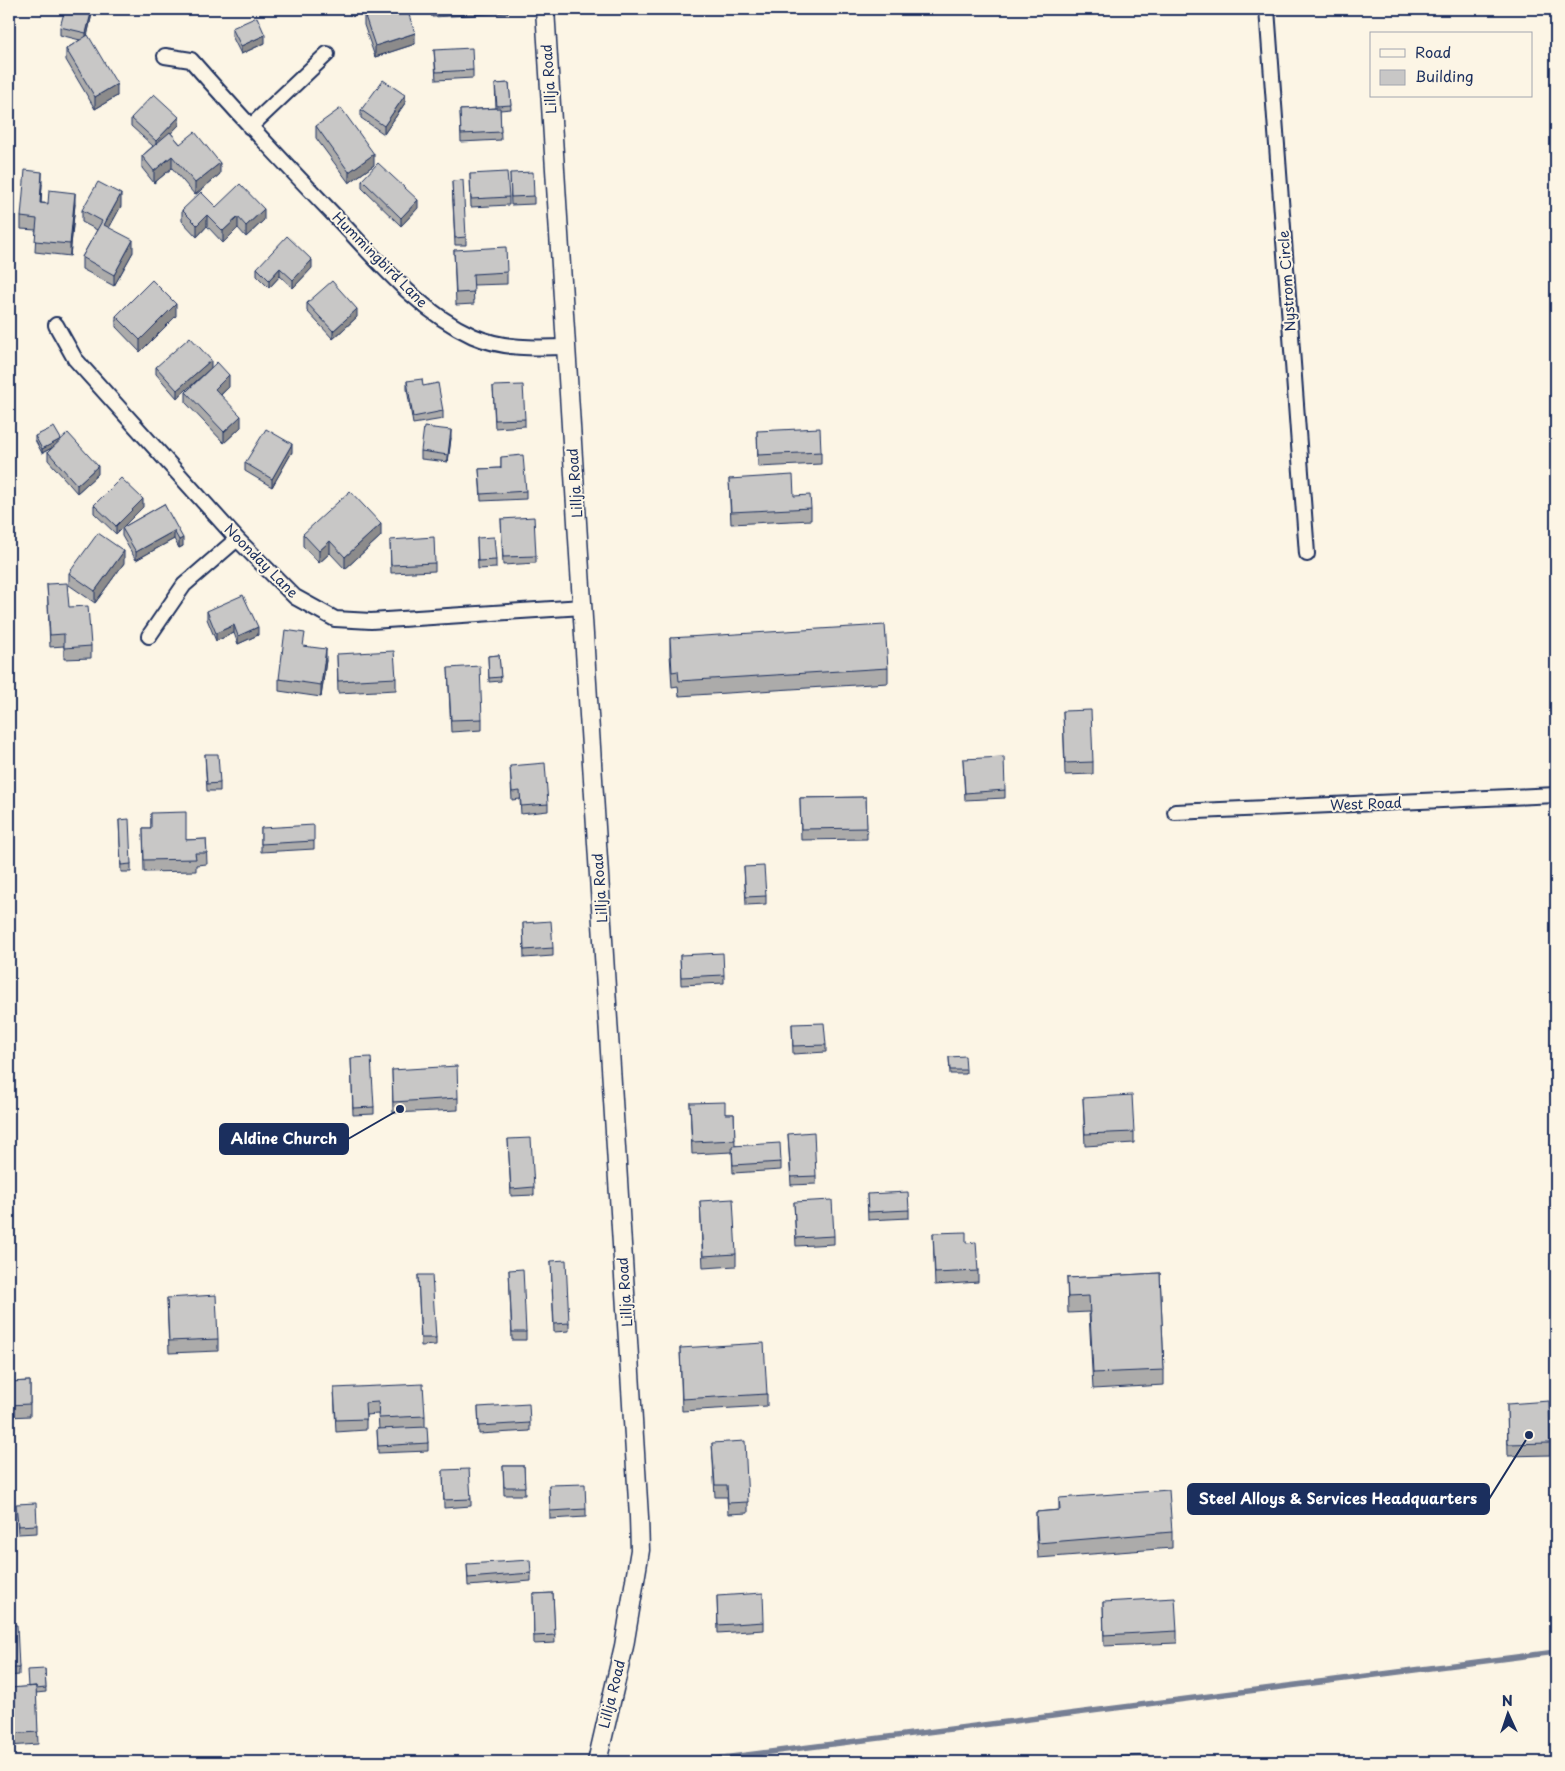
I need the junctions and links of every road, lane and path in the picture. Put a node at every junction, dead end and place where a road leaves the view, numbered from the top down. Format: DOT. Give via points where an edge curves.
graph roads {
  1 [pos="545,9"];
  2 [pos="1267,9"];
  3 [pos="326,54"];
  4 [pos="165,56"];
  5 [pos="250,127"];
  6 [pos="56,325"];
  7 [pos="566,347"];
  8 [pos="237,539"];
  9 [pos="1307,554"];
  10 [pos="583,607"];
  11 [pos="148,636"];
  12 [pos="1556,795"];
  13 [pos="1175,812"];
  14 [pos="597,1756"];
  1 -- 7 [label="street, Lillja Road"];
  2 -- 9 [label="street, Nystrom Circle"];
  3 -- 5 [label="street"];
  4 -- 5 [label="street, Hummingbird Lane" via="191,60"];
  5 -- 7 [label="street, Hummingbird Lane" via="383,267 440,318 476,337 510,347"];
  6 -- 8 [label="street, Noonday Lane" via="75,359"];
  7 -- 10 [label="street, Lillja Road"];
  8 -- 10 [label="street, Noonday Lane" via="294,597 335,619 370,621"];
  8 -- 11 [label="street" via="184,585"];
  10 -- 14 [label="street, Lillja Road" via="640,1550 624,1646"];
  12 -- 13 [label="street, West Road"];
}
